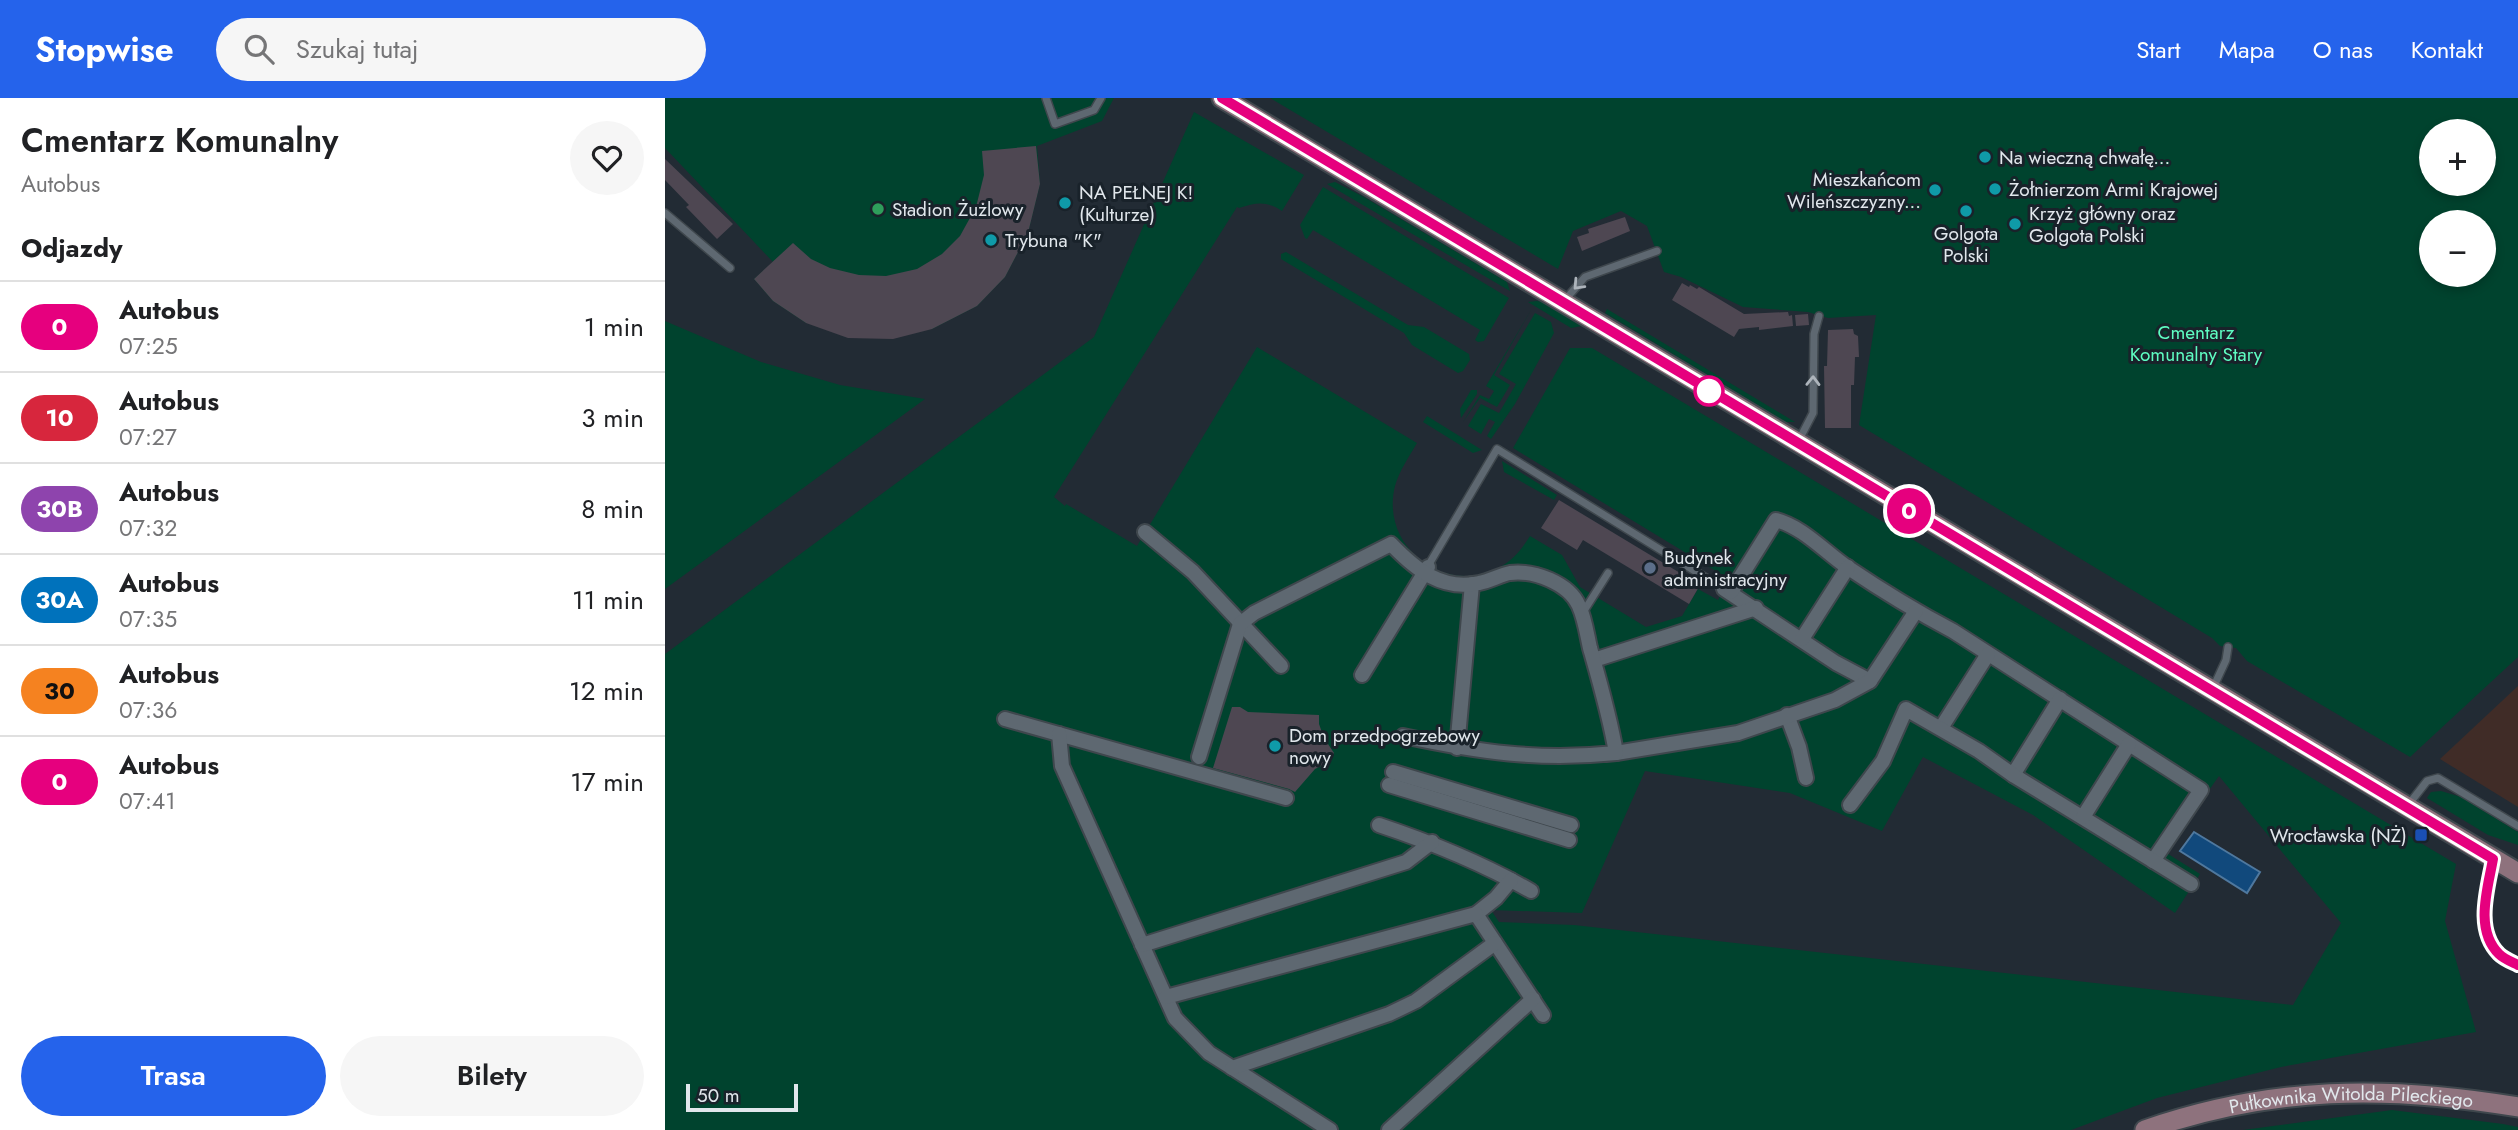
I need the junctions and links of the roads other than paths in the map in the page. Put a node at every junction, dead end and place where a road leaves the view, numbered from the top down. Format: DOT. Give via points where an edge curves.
graph roads {
  1 [pos="1046,98"];
  2 [pos="1101,98"];
  3 [pos="1222,98"];
  4 [pos="665,213"];
  5 [pos="1657,251"];
  6 [pos="730,268"];
  7 [pos="1563,302"];
  8 [pos="1819,316"];
  9 [pos="1797,444"];
  10 [pos="1145,532"];
  11 [pos="1848,567"];
  12 [pos="1430,572"];
  13 [pos="1608,573"];
  14 [pos="1472,584"];
  15 [pos="1727,591"];
  16 [pos="1756,608"];
  17 [pos="1916,611"];
  18 [pos="1582,615"];
  19 [pos="1240,624"];
  20 [pos="1802,639"];
  21 [pos="2228,647"];
  22 [pos="1988,654"];
  23 [pos="1594,660"];
  24 [pos="1281,666"];
  25 [pos="1362,675"];
  26 [pos="1870,681"];
  27 [pos="2211,692"];
  28 [pos="2060,699"];
  29 [pos="1787,715"];
  30 [pos="1005,719"];
  31 [pos="1941,728"];
  32 [pos="1059,734"];
  33 [pos="1403,736"];
  34 [pos="2129,744"];
  35 [pos="1457,748"];
  36 [pos="1616,753"];
  37 [pos="1199,757"];
  38 [pos="2013,775"];
  39 [pos="1391,778"];
  40 [pos="1806,778"];
  41 [pos="1286,798"];
  42 [pos="1850,805"];
  43 [pos="2407,808"];
  44 [pos="2083,817"];
  45 [pos="1379,825"];
  46 [pos="2518,826"];
  47 [pos="1570,833"];
  48 [pos="1432,842"];
  49 [pos="2493,859"];
  50 [pos="2153,861"];
  51 [pos="2518,873"];
  52 [pos="1511,880"];
  53 [pos="2191,884"];
  54 [pos="1531,891"];
  55 [pos="1476,914"];
  56 [pos="1495,943"];
  57 [pos="1142,945"];
  58 [pos="2518,965"];
  59 [pos="1165,997"];
  60 [pos="1533,999"];
  61 [pos="1543,1015"];
  62 [pos="1232,1068"];
  63 [pos="2518,1107"];
  64 [pos="1330,1130"];
  65 [pos="1389,1130"];
  66 [pos="2145,1130"];
  1 -- 2 [label="lane" via="1055,124 1094,110"];
  3 -- 7 [label="main road"];
  4 -- 6 [label="lane"];
  5 -- 7 [label="lane, one-way" via="1584,277"];
  7 -- 9 [label="main road"];
  9 -- 8 [label="lane, one-way" via="1812,413 1814,334"];
  9 -- 27 [label="main road"];
  10 -- 19 [label="street" via="1193,572"];
  11 -- 15 [label="street" via="1776,520"];
  11 -- 17 [label="street"];
  11 -- 20 [label="street"];
  12 -- 14 [label="street" via="1461,586"];
  12 -- 15 [label="lane" via="1497,449"];
  12 -- 19 [label="street" via="1407,560 1391,544"];
  12 -- 25 [label="street"];
  13 -- 18 [label="lane"];
  14 -- 18 [label="street" via="1511,573 1537,575 1563,587 1579,604"];
  14 -- 35 [label="street"];
  15 -- 16 [label="street"];
  16 -- 20 [label="street"];
  16 -- 23 [label="street"];
  17 -- 22 [label="street"];
  17 -- 26 [label="street"];
  18 -- 23 [label="street"];
  19 -- 24 [label="street"];
  19 -- 37 [label="street"];
  20 -- 26 [label="street"];
  21 -- 27 [label="lane" via="2227,660"];
  22 -- 28 [label="street"];
  22 -- 31 [label="street"];
  23 -- 36 [label="street"];
  26 -- 29 [label="street" via="1835,701"];
  27 -- 43 [label="main road"];
  28 -- 34 [label="street"];
  28 -- 38 [label="street"];
  29 -- 36 [label="street" via="1738,733"];
  29 -- 40 [label="street"];
  30 -- 32 [label="street"];
  31 -- 38 [label="street"];
  31 -- 42 [label="street" via="1906,709 1883,761"];
  32 -- 41 [label="street"];
  32 -- 57 [label="street" via="1062,766"];
  33 -- 35 [label="street"];
  34 -- 44 [label="street"];
  34 -- 50 [label="street" via="2201,790"];
  35 -- 36 [label="street" via="1536,756"];
  38 -- 44 [label="street"];
  39 -- 47 [label="street"];
  43 -- 46 [label="lane" via="2427,781 2438,778"];
  43 -- 49 [label="main road"];
  44 -- 50 [label="street"];
  45 -- 48 [label="street"];
  48 -- 52 [label="street"];
  48 -- 57 [label="street" via="1406,862"];
  49 -- 51 [label="main road"];
  49 -- 58 [label="lane" via="2484,923 2500,955"];
  50 -- 53 [label="street"];
  52 -- 54 [label="street"];
  52 -- 55 [label="street"];
  55 -- 56 [label="street"];
  55 -- 59 [label="street"];
  56 -- 60 [label="street"];
  56 -- 62 [label="street" via="1406,1006"];
  57 -- 59 [label="street"];
  59 -- 62 [label="street" via="1190,1036"];
  60 -- 61 [label="street"];
  60 -- 65 [label="street"];
  62 -- 64 [label="street"];
  63 -- 66 [label="main road, Pułkownika Witolda Pileckiego" via="2407,1092 2319,1093 2239,1104"];
}
